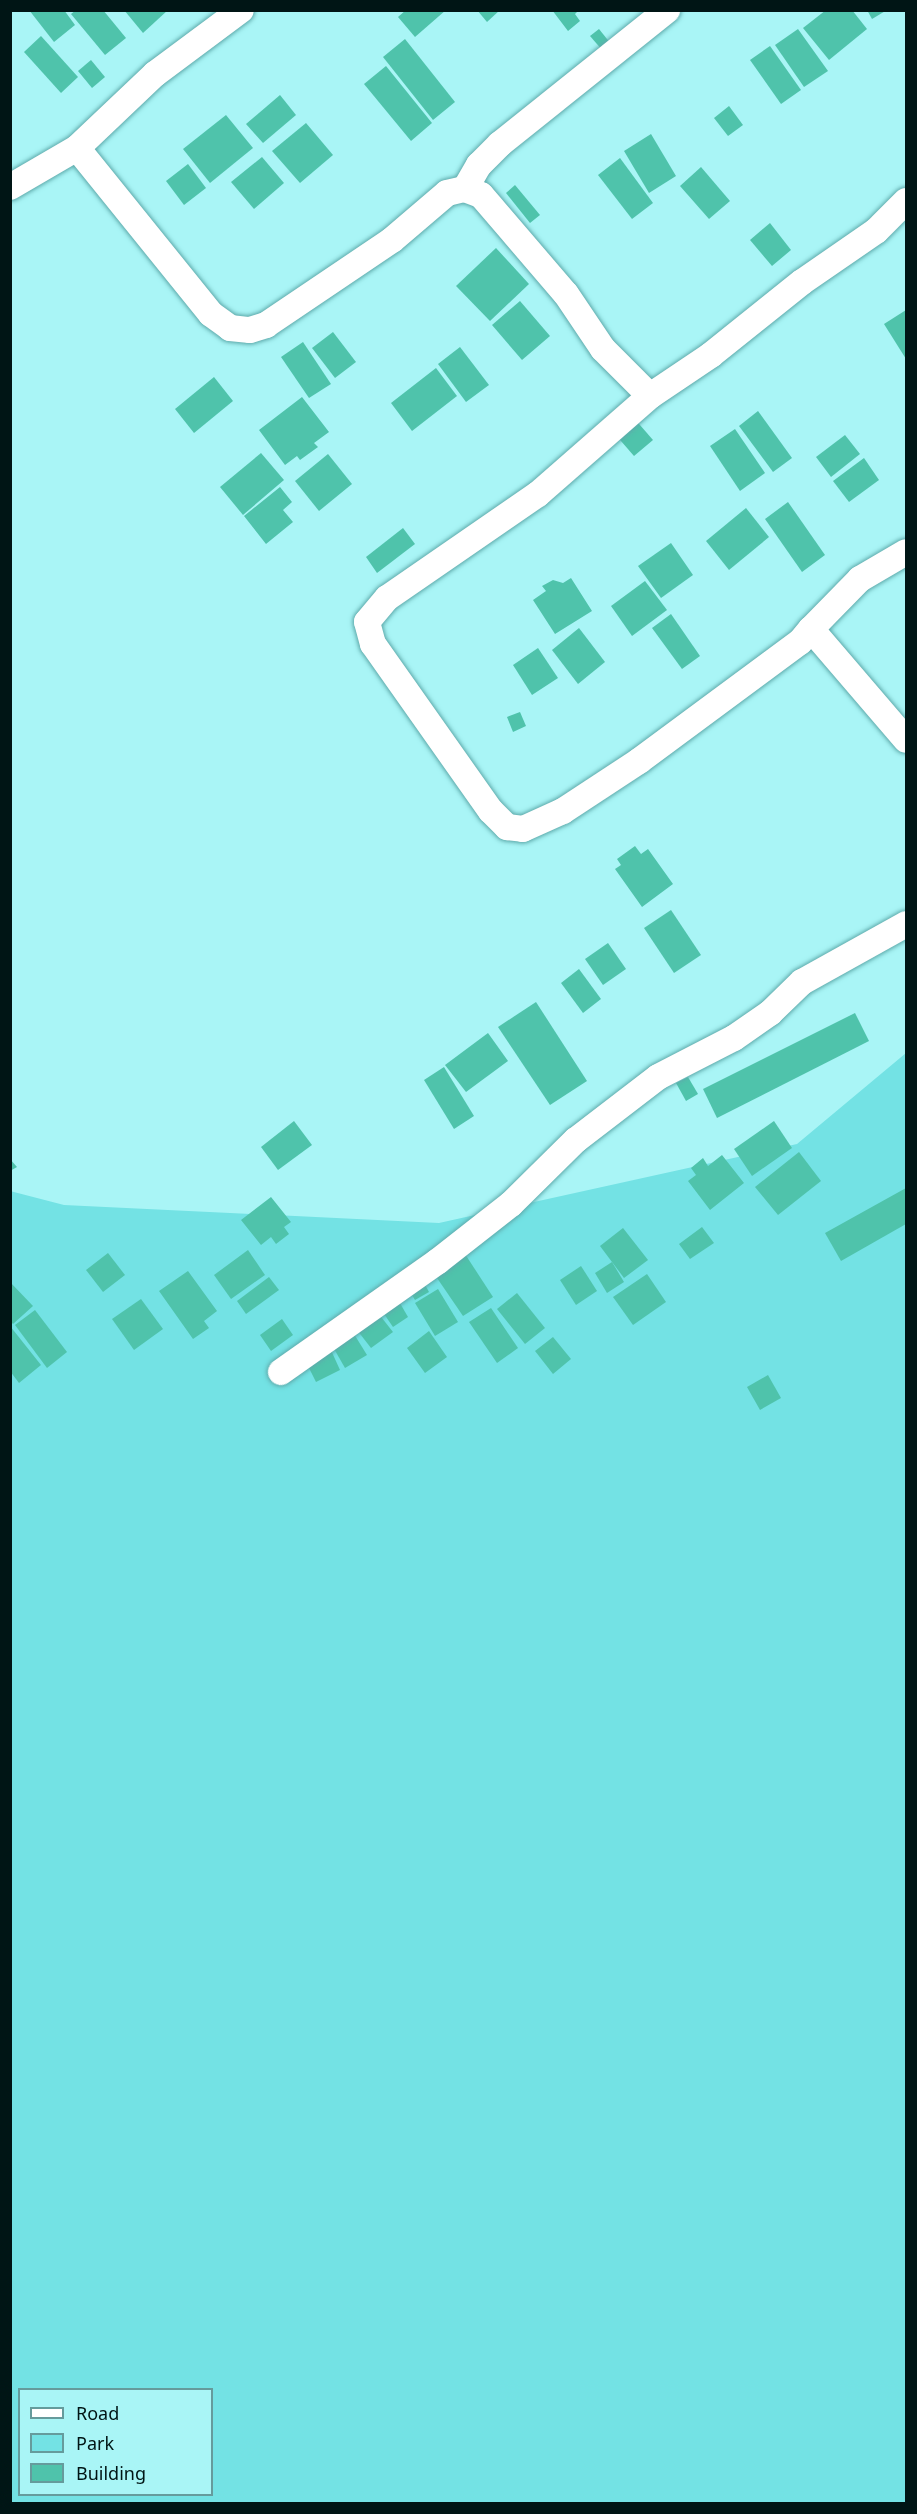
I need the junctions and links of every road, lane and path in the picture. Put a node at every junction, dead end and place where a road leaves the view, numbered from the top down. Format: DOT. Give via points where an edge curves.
graph roads {
  1 [pos="241,10"];
  2 [pos="667,10"];
  3 [pos="77,148"];
  4 [pos="10,187"];
  5 [pos="465,189"];
  6 [pos="906,201"];
  7 [pos="650,396"];
  8 [pos="906,552"];
  9 [pos="812,629"];
  10 [pos="906,740"];
  11 [pos="906,924"];
  12 [pos="281,1372"];
  1 -- 3 [label="street" via="155,74"];
  2 -- 5 [label="street" via="500,144 479,165"];
  3 -- 4 [label="street"];
  3 -- 5 [label="street" via="211,314 230,328 249,330 266,325 392,240 447,193"];
  5 -- 7 [label="street" via="481,195 501,213 566,294 603,349"];
  6 -- 7 [label="street" via="876,231 802,282 711,356"];
  7 -- 9 [label="street" via="538,494 387,598 368,622 373,644 491,811 507,827 524,829 563,811 639,761 800,642"];
  8 -- 9 [label="street" via="860,579"];
  9 -- 10 [label="street"];
  11 -- 12 [label="street" via="802,982 770,1013 734,1038 658,1077 576,1140 511,1204 446,1255"];
}
